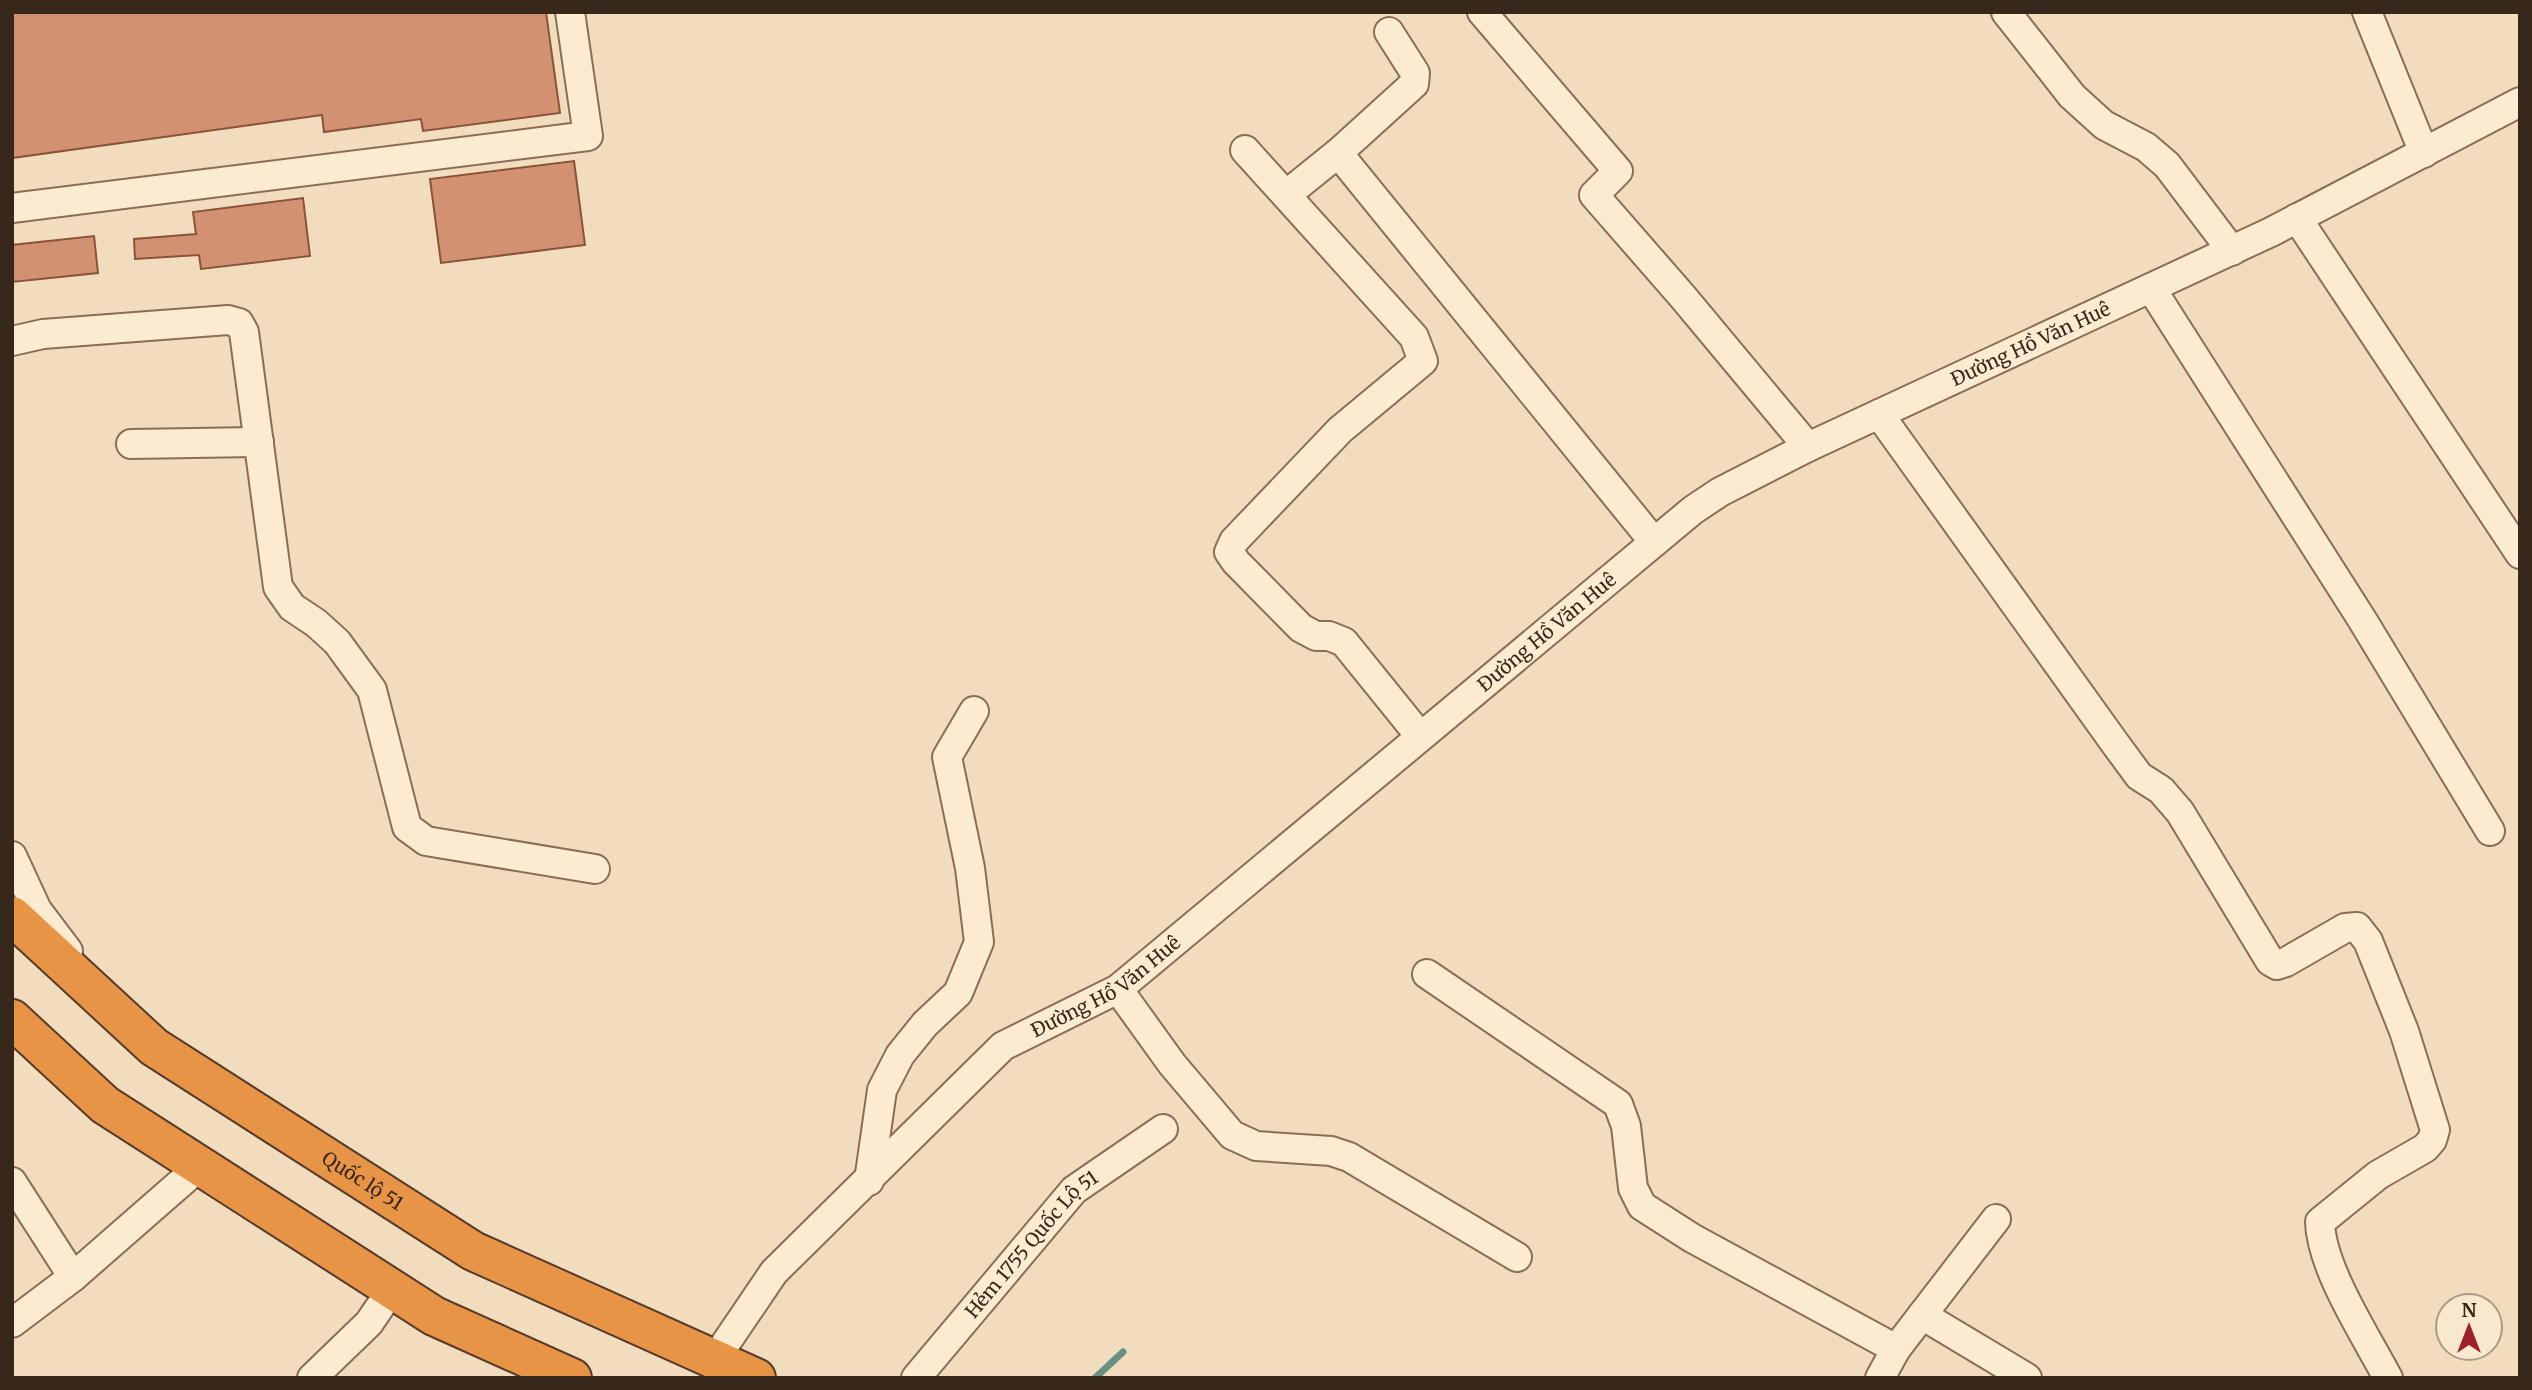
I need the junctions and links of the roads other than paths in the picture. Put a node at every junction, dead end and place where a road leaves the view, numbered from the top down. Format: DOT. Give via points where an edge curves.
graph roads {
  1 [pos="570,12"];
  2 [pos="1482,12"];
  3 [pos="2006,12"];
  4 [pos="2367,12"];
  5 [pos="1389,32"];
  6 [pos="2520,103"];
  7 [pos="1245,150"];
  8 [pos="1338,153"];
  9 [pos="2424,153"];
  10 [pos="1286,195"];
  11 [pos="12,208"];
  12 [pos="2297,218"];
  13 [pos="2232,251"];
  14 [pos="2151,288"];
  15 [pos="12,341"];
  16 [pos="1879,415"];
  17 [pos="259,442"];
  18 [pos="131,444"];
  19 [pos="1808,447"];
  20 [pos="1654,542"];
  21 [pos="2520,554"];
  22 [pos="974,711"];
  23 [pos="1420,736"];
  24 [pos="2490,831"];
  25 [pos="12,856"];
  26 [pos="595,869"];
  27 [pos="12,916"];
  28 [pos="1427,974"];
  29 [pos="1118,989"];
  30 [pos="110,1006"];
  31 [pos="12,1019"];
  32 [pos="1163,1129"];
  33 [pos="200,1166"];
  34 [pos="869,1181"];
  35 [pos="12,1182"];
  36 [pos="1997,1219"];
  37 [pos="1517,1257"];
  38 [pos="73,1277"];
  39 [pos="392,1289"];
  40 [pos="1922,1315"];
  41 [pos="12,1323"];
  42 [pos="1896,1349"];
  43 [pos="715,1359"];
  44 [pos="556,1375"];
  45 [pos="312,1378"];
  46 [pos="756,1378"];
  47 [pos="916,1378"];
  48 [pos="1880,1378"];
  49 [pos="2027,1378"];
  50 [pos="2388,1378"];
  1 -- 11 [label="street" via="588,136"];
  2 -- 19 [label="street" via="1618,171 1594,195"];
  3 -- 13 [label="street" via="2072,96 2104,125 2146,146 2167,165"];
  4 -- 9 [label="street"];
  5 -- 8 [label="street" via="1416,80"];
  6 -- 9 [label="street, Đường Hồ Văn Huê"];
  7 -- 10 [label="street"];
  8 -- 10 [label="street"];
  8 -- 20 [label="street"];
  9 -- 12 [label="street, Đường Hồ Văn Huê"];
  10 -- 23 [label="street" via="1414,337 1423,361 1340,430 1234,541 1230,552 1301,628 1344,642"];
  12 -- 13 [label="street, Đường Hồ Văn Huê"];
  12 -- 21 [label="street"];
  13 -- 14 [label="street, Đường Hồ Văn Huê"];
  14 -- 16 [label="street, Đường Hồ Văn Huê"];
  14 -- 24 [label="street"];
  15 -- 17 [label="street" via="43,334 229,320 239,323"];
  16 -- 19 [label="street, Đường Hồ Văn Huê"];
  16 -- 50 [label="street" via="2139,776 2161,790 2180,812 2270,961 2277,965 2286,962 2345,928 2357,927 2368,941 2404,1031 2435,1129 2425,1148 2378,1175 2320,1222 2320,1239 2342,1292"];
  17 -- 18 [label="street"];
  17 -- 26 [label="street" via="278,587 292,607 337,642 372,690 407,827 426,841"];
  19 -- 20 [label="street, Đường Hồ Văn Huê" via="1720,492"];
  20 -- 23 [label="street, Đường Hồ Văn Huê"];
  22 -- 34 [label="street" via="947,757 970,868 979,942 958,993 900,1055 882,1090"];
  23 -- 29 [label="street, Đường Hồ Văn Huê"];
  25 -- 30 [label="street" via="37,910"];
  27 -- 30 [label="highway, Quốc lộ 51"];
  28 -- 42 [label="street" via="1618,1104 1626,1126 1633,1188 1642,1206"];
  29 -- 34 [label="street, Đường Hồ Văn Huê" via="1003,1046"];
  29 -- 37 [label="street" via="1172,1064 1232,1135 1255,1146 1331,1151 1349,1157"];
  30 -- 43 [label="highway, Quốc lộ 51" via="154,1047 473,1251"];
  31 -- 33 [label="highway" via="105,1105"];
  32 -- 47 [label="street, Hẻm 1755 Quốc Lộ 51" via="1074,1190"];
  33 -- 38 [label="street"];
  33 -- 39 [label="highway"];
  34 -- 43 [label="street, Đường Hồ Văn Huê" via="774,1272"];
  35 -- 38 [label="street"];
  36 -- 40 [label="street"];
  38 -- 41 [label="street"];
  39 -- 44 [label="highway" via="434,1316"];
  39 -- 45 [label="street" via="369,1323"];
  40 -- 42 [label="street"];
  40 -- 49 [label="street"];
  42 -- 48 [label="street"];
  43 -- 46 [label="highway, Quốc lộ 51"];
}
